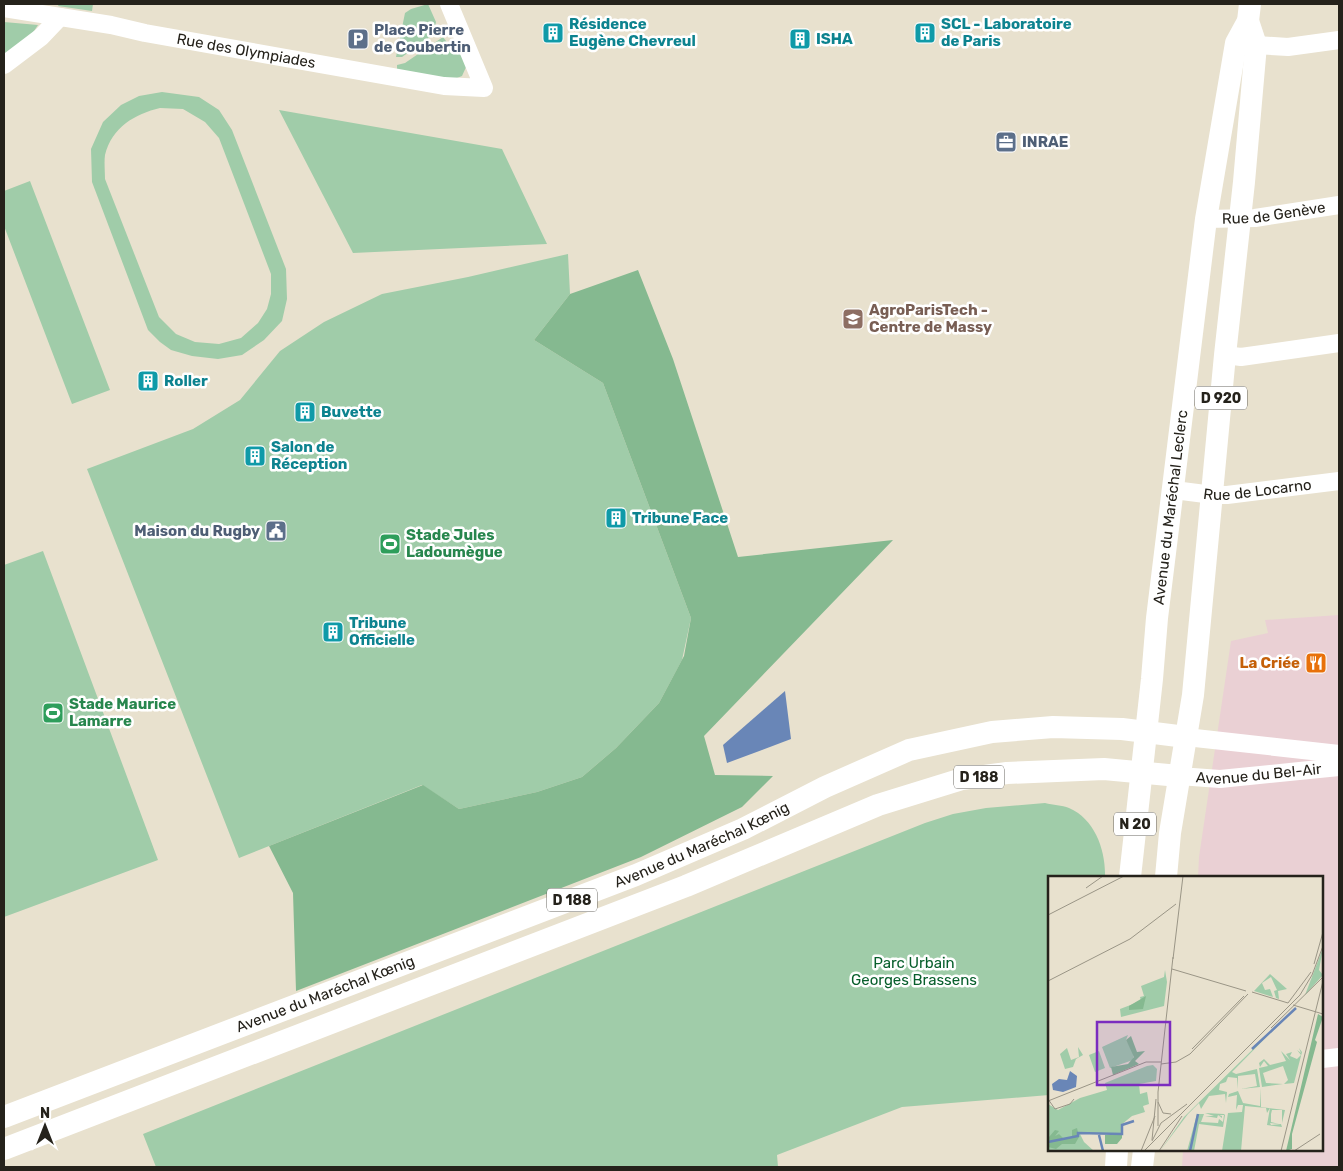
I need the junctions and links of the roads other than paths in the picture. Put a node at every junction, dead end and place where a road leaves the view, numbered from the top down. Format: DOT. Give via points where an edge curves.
graph roads {
  1 [pos="449,4"];
  2 [pos="5,7"];
  3 [pos="1249,12"];
  4 [pos="60,17"];
  5 [pos="1339,40"];
  6 [pos="1256,44"];
  7 [pos="4,65"];
  8 [pos="1339,205"];
  9 [pos="1206,219"];
  10 [pos="1240,219"];
  11 [pos="1339,343"];
  12 [pos="1225,355"];
  13 [pos="1339,481"];
  14 [pos="1174,490"];
  15 [pos="1212,495"];
  16 [pos="1146,732"];
  17 [pos="1186,737"];
  18 [pos="1339,754"];
  19 [pos="1339,767"];
  20 [pos="1141,772"];
  21 [pos="1179,776"];
  22 [pos="1130,876"];
  23 [pos="1166,876"];
  24 [pos="1339,1057"];
  25 [pos="1323,1059"];
  26 [pos="4,1117"];
  27 [pos="4,1149"];
  28 [pos="1117,1151"];
  29 [pos="1144,1151"];
  30 [pos="1116,1167"];
  31 [pos="1142,1167"];
  1 -- 4 [label="street, Rue des Olympiades" via="484,88 444,86"];
  2 -- 4 [label="street, Rue des Olympiades"];
  3 -- 6 [label="main road, Avenue du Maréchal Leclerc / D 920"];
  3 -- 9 [label="main road, Avenue du Maréchal Leclerc / D 920" via="1236,43"];
  4 -- 7 [label="street" via="41,37"];
  5 -- 6 [label="street" via="1288,47"];
  6 -- 10 [label="main road, Avenue du Maréchal Leclerc / D 920"];
  8 -- 10 [label="street, Rue de Genève"];
  9 -- 10 [label="street, Rue de Genève"];
  9 -- 14 [label="main road, Avenue du Maréchal Leclerc / D 920"];
  10 -- 12 [label="main road, Avenue du Maréchal Leclerc / D 920"];
  11 -- 12 [label="street" via="1241,357"];
  12 -- 15 [label="main road, Avenue du Maréchal Leclerc / D 920"];
  13 -- 15 [label="street, Rue de Locarno"];
  14 -- 15 [label="street, Rue de Locarno"];
  14 -- 16 [label="main road, Avenue du Maréchal Leclerc / D 920"];
  15 -- 17 [label="main road, Avenue du Maréchal Leclerc / D 920"];
  16 -- 17 [label="main road, Avenue du Maréchal Kœnig / D 188"];
  16 -- 20 [label="main road, Avenue du Maréchal Leclerc / N 20"];
  16 -- 26 [label="main road, Avenue du Maréchal Kœnig / D 188" via="1053,727 992,732 909,750 825,787 743,829 636,875"];
  17 -- 18 [label="street, Avenue du Bel-Air"];
  17 -- 21 [label="main road, Avenue du Maréchal Leclerc / D 920"];
  19 -- 21 [label="street, Avenue du Bel-Air" via="1220,779"];
  20 -- 21 [label="main road, Avenue du Maréchal Kœnig / D 188"];
  20 -- 22 [label="main road, Avenue du Maréchal Leclerc / N 20"];
  20 -- 27 [label="main road, Avenue du Maréchal Kœnig / D 188" via="1104,769 1007,773 962,779 878,806 686,886"];
  21 -- 23 [label="main road, Avenue du Maréchal Leclerc / N 20"];
  24 -- 25 [label="street"];
  28 -- 30 [label="main road"];
  29 -- 31 [label="main road"];
}
